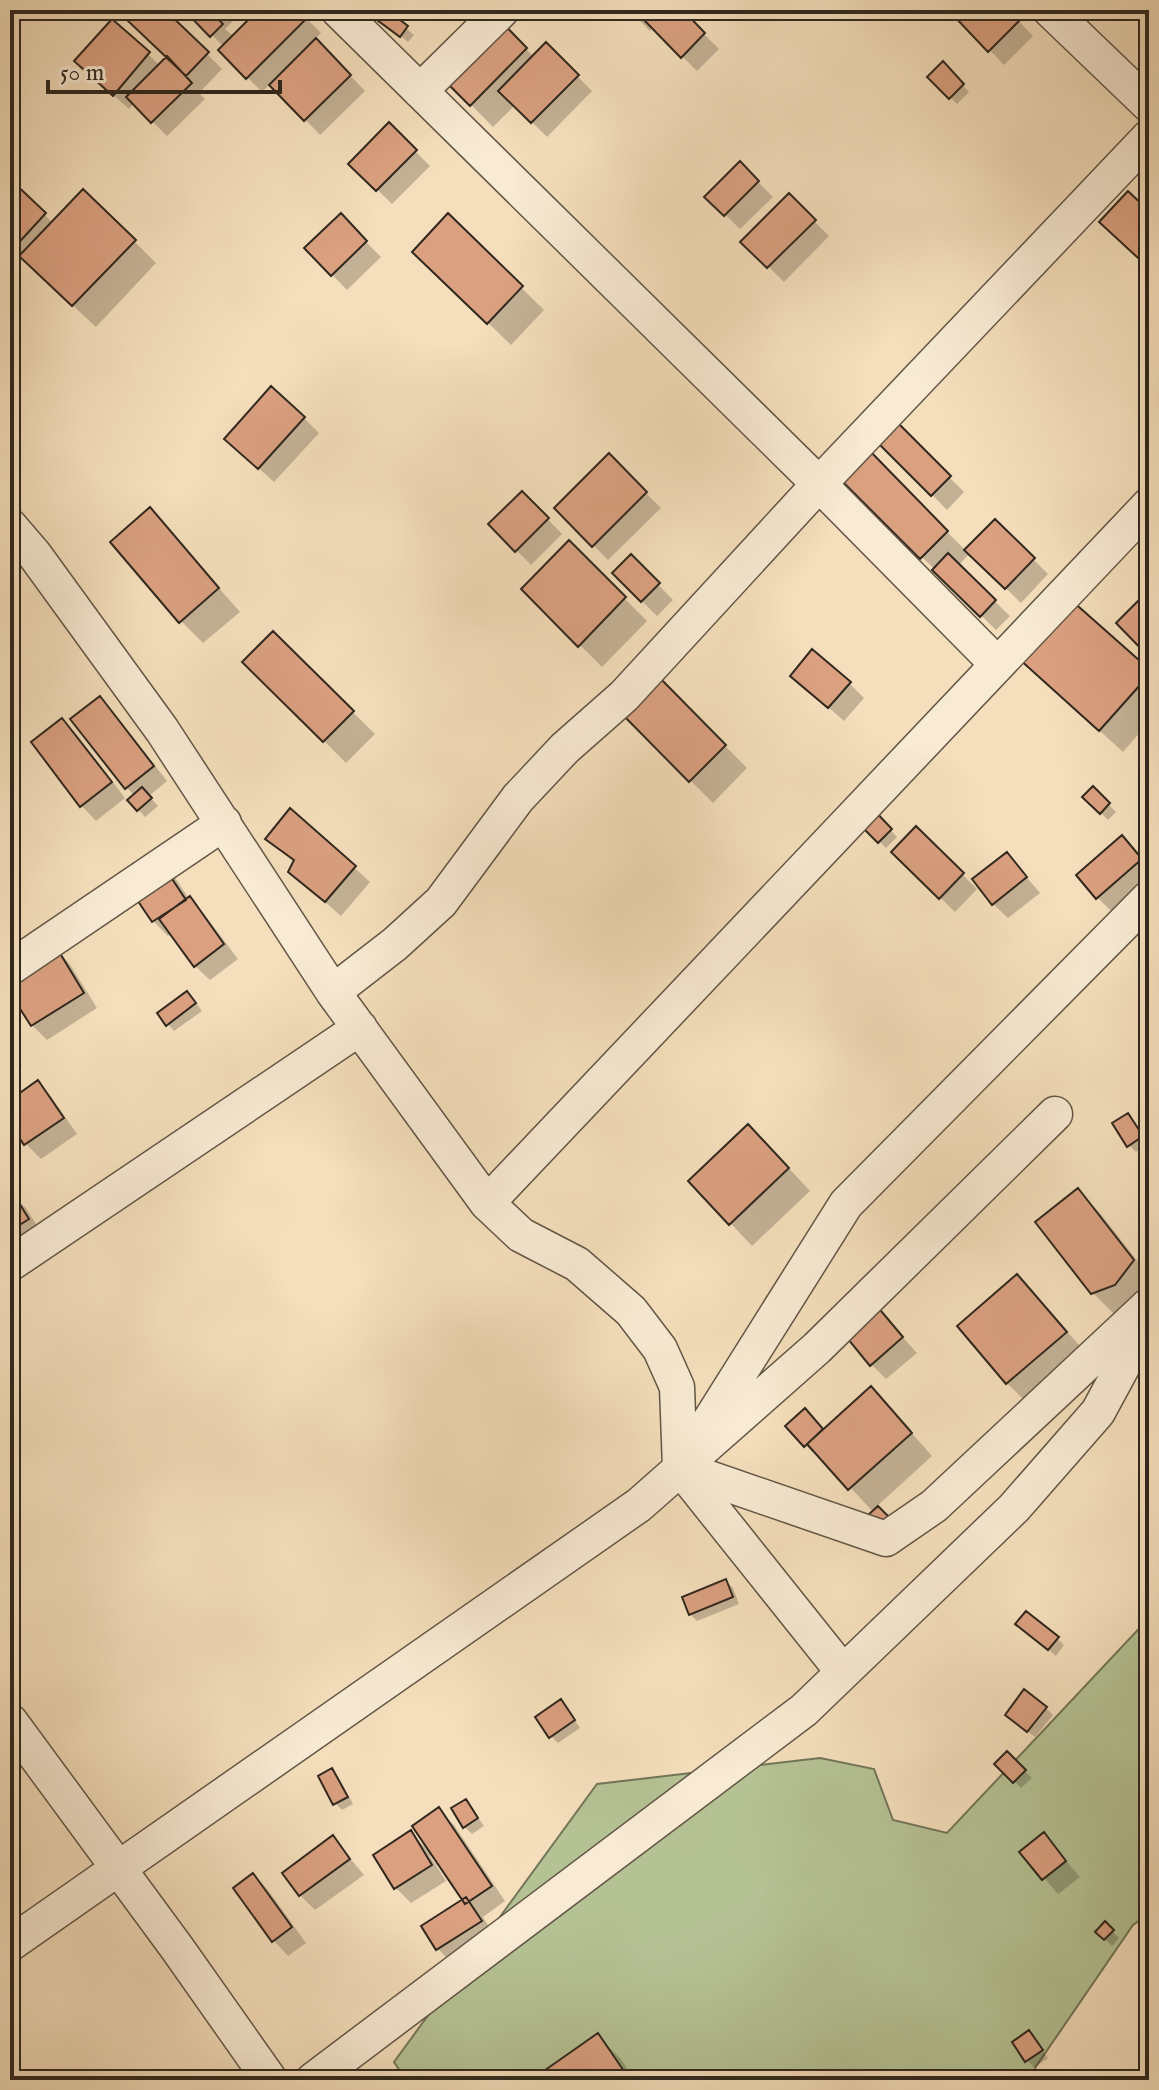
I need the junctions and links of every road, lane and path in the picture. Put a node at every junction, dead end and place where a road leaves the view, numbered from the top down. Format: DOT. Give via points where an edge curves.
graph roads {
  1 [pos="338,10"];
  2 [pos="502,10"];
  3 [pos="1050,10"];
  4 [pos="420,91"];
  5 [pos="1149,105"];
  6 [pos="1149,137"];
  7 [pos="819,484"];
  8 [pos="1149,505"];
  9 [pos="10,526"];
  10 [pos="22,563"];
  11 [pos="997,664"];
  12 [pos="224,823"];
  13 [pos="1149,898"];
  14 [pos="10,968"];
  15 [pos="333,992"];
  16 [pos="360,1028"];
  17 [pos="1055,1114"];
  18 [pos="487,1203"];
  19 [pos="10,1264"];
  20 [pos="1149,1305"];
  21 [pos="680,1468"];
  22 [pos="843,1672"];
  23 [pos="10,1721"];
  24 [pos="118,1869"];
  25 [pos="10,1944"];
  26 [pos="270,2080"];
  27 [pos="313,2080"];
  1 -- 4 [label="street"];
  2 -- 4 [label="street"];
  3 -- 5 [label="street"];
  4 -- 7 [label="street"];
  6 -- 7 [label="street"];
  7 -- 11 [label="street"];
  7 -- 15 [label="street" via="624,696 518,798 441,902"];
  8 -- 11 [label="street"];
  9 -- 10 [label="street"];
  10 -- 12 [label="street" via="162,730"];
  11 -- 18 [label="street"];
  12 -- 14 [label="street"];
  12 -- 15 [label="street"];
  13 -- 21 [label="street" via="846,1204"];
  15 -- 16 [label="street"];
  16 -- 18 [label="street"];
  16 -- 19 [label="street"];
  17 -- 21 [label="street" via="817,1348"];
  18 -- 21 [label="street" via="521,1235 577,1264 631,1311 660,1349 677,1387"];
  20 -- 21 [label="street" via="934,1506 886,1539"];
  20 -- 22 [label="street" via="1098,1412 1014,1508"];
  21 -- 22 [label="street"];
  21 -- 24 [label="street" via="639,1505"];
  22 -- 27 [label="street" via="804,1710"];
  23 -- 24 [label="street"];
  24 -- 25 [label="street"];
  24 -- 26 [label="street"];
}
